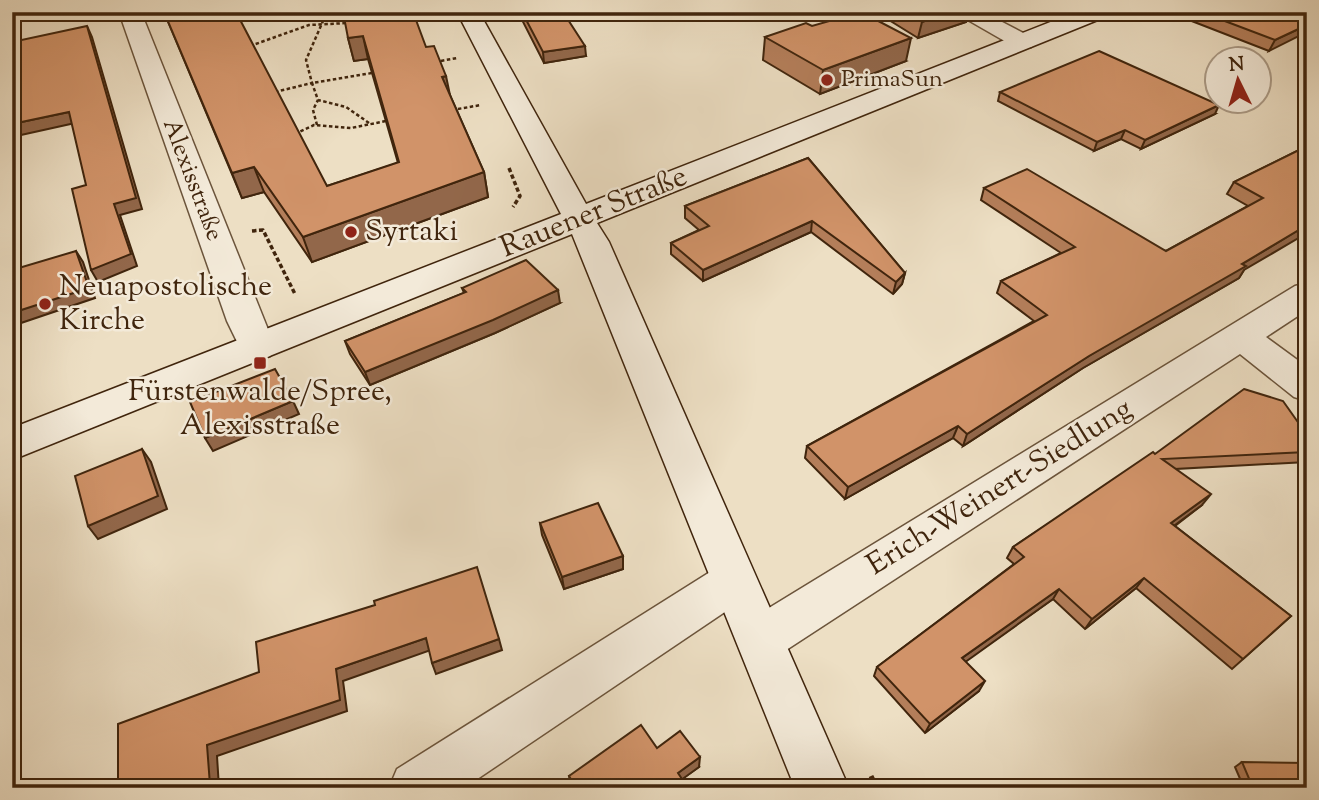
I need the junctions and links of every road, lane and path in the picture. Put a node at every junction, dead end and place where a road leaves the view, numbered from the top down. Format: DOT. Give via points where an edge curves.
graph roads {
  1 [pos="130,12"];
  2 [pos="290,12"];
  3 [pos="965,12"];
  4 [pos="1097,12"];
  5 [pos="456,14"];
  6 [pos="406,20"];
  7 [pos="323,21"];
  8 [pos="355,26"];
  9 [pos="1023,42"];
  10 [pos="245,47"];
  11 [pos="489,53"];
  12 [pos="462,58"];
  13 [pos="435,62"];
  14 [pos="380,72"];
  15 [pos="312,83"];
  16 [pos="272,93"];
  17 [pos="318,100"];
  18 [pos="482,105"];
  19 [pos="444,111"];
  20 [pos="487,117"];
  21 [pos="394,119"];
  22 [pos="370,123"];
  23 [pos="317,125"];
  24 [pos="283,137"];
  25 [pos="507,165"];
  26 [pos="507,216"];
  27 [pos="579,219"];
  28 [pos="1307,294"];
  29 [pos="1241,336"];
  30 [pos="257,347"];
  31 [pos="1307,387"];
  32 [pos="12,445"];
  33 [pos="734,581"];
  34 [pos="760,640"];
  35 [pos="416,788"];
  36 [pos="822,788"];
  1 -- 30 [label="street, Alexisstraße"];
  2 -- 7 [label="path"];
  3 -- 9 [label="street"];
  4 -- 9 [label="street, Rauener Straße"];
  5 -- 6 [label="path"];
  5 -- 11 [label="street"];
  7 -- 8 [label="path"];
  7 -- 10 [label="path"];
  7 -- 15 [label="path" via="304,57 305,74"];
  9 -- 27 [label="street, Rauener Straße"];
  11 -- 12 [label="path"];
  11 -- 27 [label="street"];
  12 -- 13 [label="path"];
  12 -- 18 [label="path"];
  14 -- 15 [label="path"];
  15 -- 16 [label="path"];
  15 -- 17 [label="path"];
  17 -- 22 [label="path" via="346,107"];
  17 -- 23 [label="path" via="313,110"];
  18 -- 19 [label="path"];
  18 -- 20 [label="path"];
  21 -- 22 [label="path"];
  22 -- 23 [label="path" via="352,128"];
  23 -- 24 [label="path"];
  25 -- 26 [label="path" via="520,196"];
  27 -- 30 [label="street, Rauener Straße"];
  27 -- 33 [label="street" via="656,386"];
  28 -- 29 [label="street, Erich-Weinert-Siedlung"];
  29 -- 31 [label="street"];
  29 -- 34 [label="street, Erich-Weinert-Siedlung"];
  30 -- 32 [label="street, Rauener Straße"];
  33 -- 34 [label="street"];
  33 -- 35 [label="street"];
  34 -- 36 [label="street"];
}
